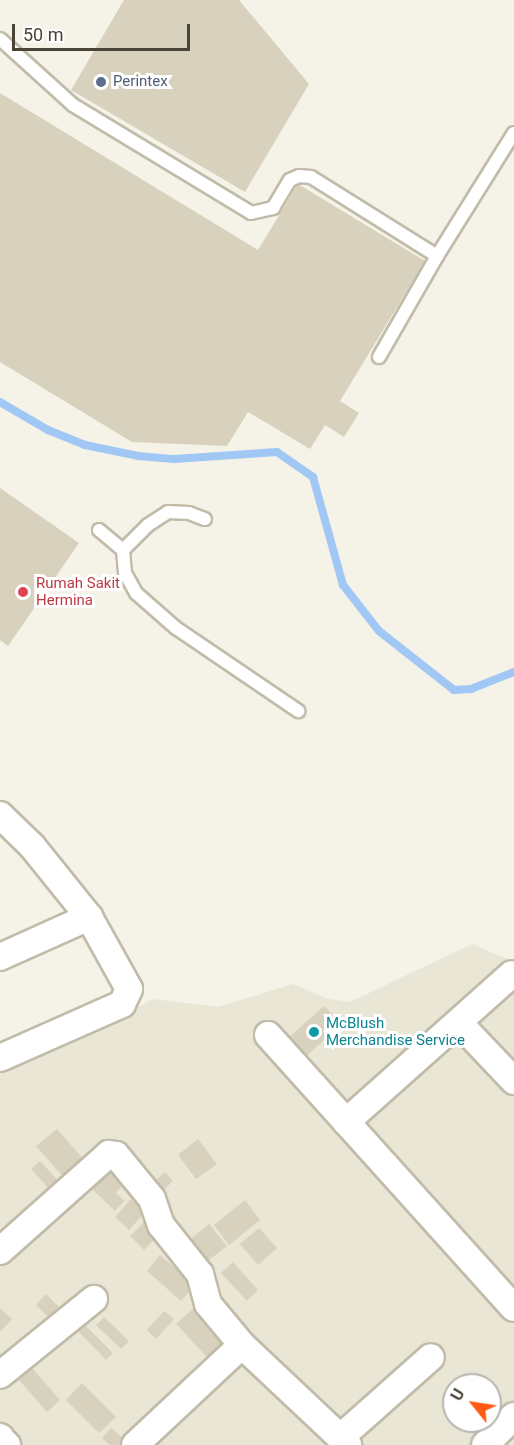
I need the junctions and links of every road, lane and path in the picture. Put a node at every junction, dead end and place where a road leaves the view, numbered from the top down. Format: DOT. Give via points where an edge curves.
graph roads {
  1 [pos="0,39"];
  2 [pos="514,133"];
  3 [pos="437,256"];
  4 [pos="379,357"];
  5 [pos="205,519"];
  6 [pos="99,530"];
  7 [pos="123,550"];
  8 [pos="298,711"];
  9 [pos="0,815"];
  10 [pos="89,917"];
  11 [pos="0,957"];
  12 [pos="512,974"];
  13 [pos="459,1023"];
  14 [pos="268,1035"];
  15 [pos="0,1058"];
  16 [pos="514,1081"];
  17 [pos="345,1122"];
  18 [pos="0,1251"];
  19 [pos="94,1299"];
  20 [pos="514,1308"];
  21 [pos="242,1345"];
  22 [pos="431,1358"];
  23 [pos="0,1375"];
  24 [pos="514,1416"];
  25 [pos="0,1437"];
  26 [pos="344,1441"];
  27 [pos="6,1445"];
  28 [pos="135,1445"];
  29 [pos="485,1445"];
  1 -- 3 [label="lane" via="73,105 251,213 273,208 290,180 311,177"];
  2 -- 3 [label="lane"];
  3 -- 4 [label="lane"];
  5 -- 7 [label="lane" via="168,512"];
  6 -- 7 [label="lane"];
  7 -- 8 [label="lane" via="124,573 136,593 176,628"];
  9 -- 10 [label="street" via="32,846"];
  10 -- 11 [label="street"];
  10 -- 15 [label="street" via="129,988 127,997 122,1004"];
  12 -- 13 [label="street"];
  13 -- 16 [label="street"];
  13 -- 17 [label="street"];
  14 -- 17 [label="street"];
  17 -- 20 [label="street"];
  18 -- 21 [label="street" via="110,1154 116,1155 152,1199 161,1225 200,1274 208,1304"];
  19 -- 23 [label="street"];
  21 -- 26 [label="street"];
  21 -- 28 [label="street"];
  22 -- 26 [label="street"];
  24 -- 29 [label="street"];
  25 -- 27 [label="street"];
}
